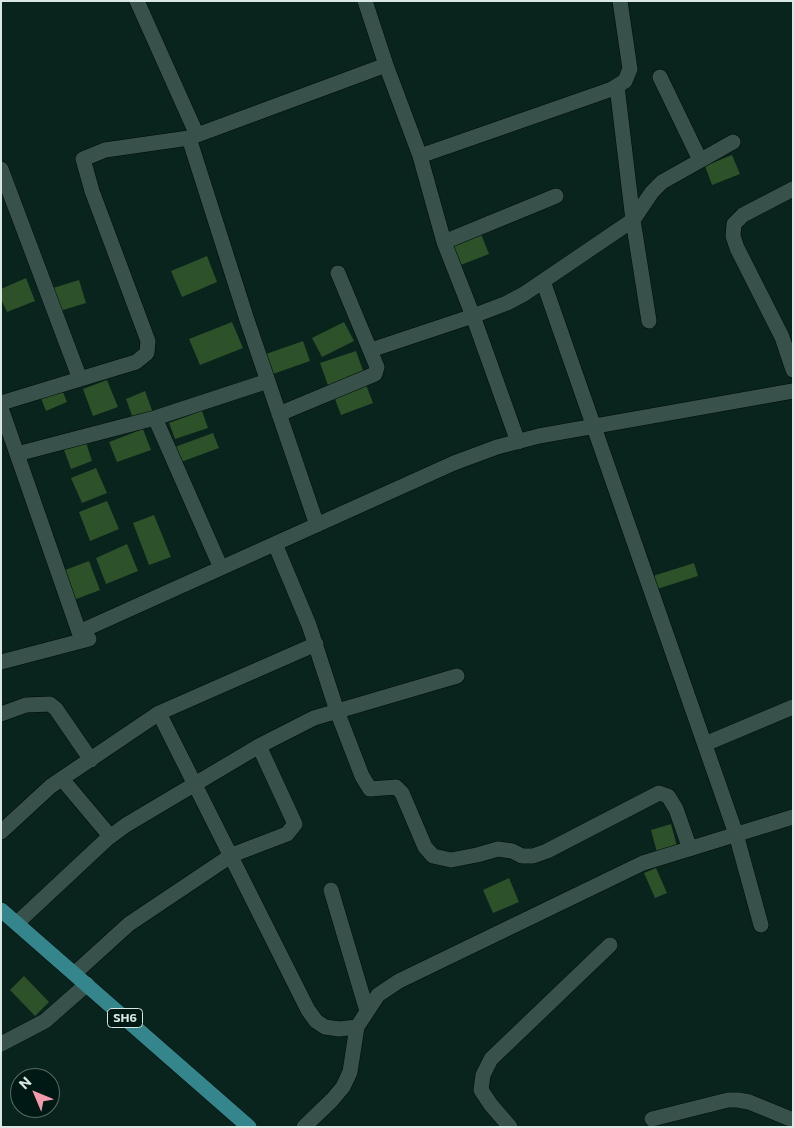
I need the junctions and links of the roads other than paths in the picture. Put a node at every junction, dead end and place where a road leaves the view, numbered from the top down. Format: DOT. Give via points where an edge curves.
graph roads {
  1 [pos="137,1"];
  2 [pos="365,1"];
  3 [pos="620,1"];
  4 [pos="386,64"];
  5 [pos="660,78"];
  6 [pos="617,86"];
  7 [pos="193,136"];
  8 [pos="733,142"];
  9 [pos="420,156"];
  10 [pos="700,160"];
  11 [pos="1,169"];
  12 [pos="793,189"];
  13 [pos="556,196"];
  14 [pos="633,220"];
  15 [pos="444,242"];
  16 [pos="338,273"];
  17 [pos="543,281"];
  18 [pos="473,316"];
  19 [pos="649,321"];
  20 [pos="371,350"];
  21 [pos="793,370"];
  22 [pos="80,379"];
  23 [pos="268,381"];
  24 [pos="793,391"];
  25 [pos="1,403"];
  26 [pos="1,408"];
  27 [pos="279,414"];
  28 [pos="156,418"];
  29 [pos="593,426"];
  30 [pos="518,442"];
  31 [pos="17,454"];
  32 [pos="317,525"];
  33 [pos="275,544"];
  34 [pos="221,568"];
  35 [pos="79,632"];
  36 [pos="316,644"];
  37 [pos="1,662"];
  38 [pos="457,676"];
  39 [pos="793,707"];
  40 [pos="337,712"];
  41 [pos="159,713"];
  42 [pos="1,714"];
  43 [pos="704,744"];
  44 [pos="259,746"];
  45 [pos="91,760"];
  46 [pos="62,779"];
  47 [pos="195,784"];
  48 [pos="793,817"];
  49 [pos="1,832"];
  50 [pos="736,834"];
  51 [pos="110,836"];
  52 [pos="690,848"];
  53 [pos="232,855"];
  54 [pos="331,890"];
  55 [pos="1,910"];
  56 [pos="17,923"];
  57 [pos="761,925"];
  58 [pos="610,945"];
  59 [pos="75,973"];
  60 [pos="87,984"];
  61 [pos="367,1011"];
  62 [pos="357,1027"];
  63 [pos="1,1044"];
  64 [pos="652,1119"];
  65 [pos="793,1120"];
  66 [pos="249,1127"];
  67 [pos="304,1127"];
  68 [pos="510,1127"];
  1 -- 7 [label="street"];
  2 -- 4 [label="street"];
  3 -- 6 [label="street" via="630,69 625,81"];
  4 -- 7 [label="street"];
  4 -- 9 [label="street"];
  5 -- 10 [label="street"];
  6 -- 9 [label="street"];
  6 -- 14 [label="street"];
  7 -- 22 [label="street" via="105,150 83,159 92,192 148,341 146,353 136,362"];
  7 -- 23 [label="street"];
  8 -- 10 [label="street"];
  9 -- 15 [label="street"];
  10 -- 14 [label="street" via="662,182"];
  11 -- 22 [label="street"];
  12 -- 21 [label="street" via="743,215 734,224 733,236 782,337"];
  13 -- 15 [label="street"];
  14 -- 17 [label="street"];
  14 -- 19 [label="street"];
  15 -- 18 [label="street"];
  16 -- 20 [label="street"];
  17 -- 18 [label="street" via="507,303"];
  17 -- 29 [label="street"];
  18 -- 20 [label="street"];
  18 -- 30 [label="street"];
  20 -- 27 [label="street" via="377,367 375,374"];
  22 -- 25 [label="street"];
  23 -- 27 [label="street"];
  23 -- 28 [label="street"];
  24 -- 29 [label="street"];
  26 -- 31 [label="street"];
  27 -- 32 [label="street"];
  28 -- 31 [label="street"];
  28 -- 34 [label="street"];
  29 -- 30 [label="street"];
  29 -- 43 [label="street"];
  30 -- 32 [label="street" via="454,463"];
  31 -- 35 [label="street"];
  32 -- 33 [label="street"];
  33 -- 34 [label="street"];
  33 -- 36 [label="street"];
  34 -- 35 [label="street"];
  35 -- 37 [label="street" via="88,639"];
  36 -- 40 [label="street"];
  36 -- 41 [label="street"];
  38 -- 40 [label="street"];
  39 -- 43 [label="street"];
  40 -- 44 [label="street" via="314,718"];
  40 -- 52 [label="street" via="370,789 396,787 402,793 425,847 433,856 451,860 498,849 533,856 659,793 668,796 676,808"];
  41 -- 45 [label="street"];
  41 -- 47 [label="street"];
  42 -- 45 [label="street" via="26,705 50,704"];
  43 -- 50 [label="street"];
  44 -- 47 [label="street"];
  44 -- 53 [label="street" via="295,824 287,834"];
  45 -- 46 [label="street"];
  46 -- 49 [label="street"];
  46 -- 51 [label="street"];
  47 -- 51 [label="street"];
  47 -- 53 [label="street"];
  48 -- 50 [label="street"];
  50 -- 52 [label="street"];
  50 -- 57 [label="street"];
  51 -- 56 [label="street"];
  52 -- 61 [label="street" via="643,863 399,981 378,995"];
  53 -- 59 [label="street" via="129,924"];
  53 -- 62 [label="street" via="308,1010 316,1021 326,1027"];
  54 -- 61 [label="street"];
  55 -- 56 [label="main road, SH6"];
  56 -- 59 [label="main road, SH6"];
  58 -- 68 [label="street" via="491,1059 482,1075 481,1090"];
  59 -- 60 [label="main road, SH6"];
  60 -- 63 [label="street" via="45,1021"];
  60 -- 66 [label="main road, SH6"];
  61 -- 62 [label="street"];
  62 -- 67 [label="street" via="350,1072 343,1086"];
  64 -- 65 [label="street" via="738,1100"];
}
